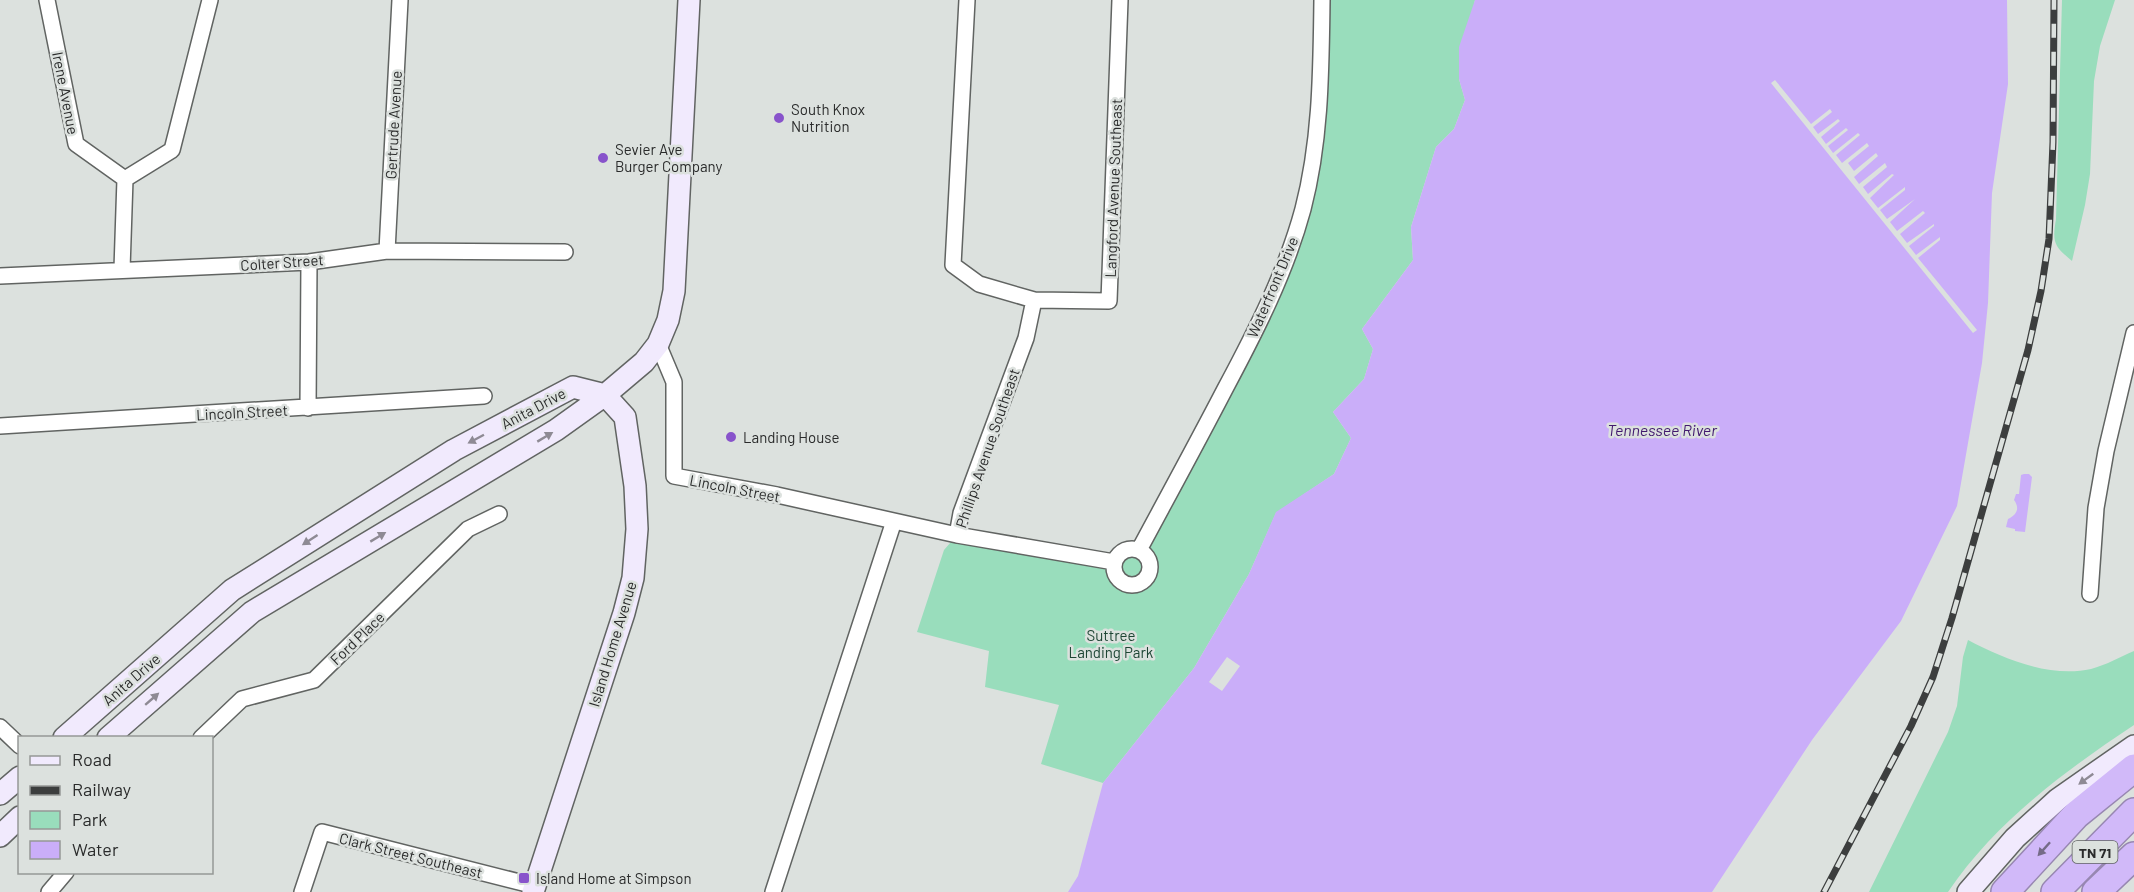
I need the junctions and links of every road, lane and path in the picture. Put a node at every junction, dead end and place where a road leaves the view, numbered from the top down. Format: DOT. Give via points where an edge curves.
graph roads {
  1 [pos="47,0"];
  2 [pos="210,0"];
  3 [pos="400,0"];
  4 [pos="689,0"];
  5 [pos="967,0"];
  6 [pos="1120,0"];
  7 [pos="1322,0"];
  8 [pos="125,179"];
  9 [pos="387,251"];
  10 [pos="565,252"];
  11 [pos="309,262"];
  12 [pos="122,269"];
  13 [pos="0,276"];
  14 [pos="1034,300"];
  15 [pos="2134,333"];
  16 [pos="658,344"];
  17 [pos="604,395"];
  18 [pos="484,396"];
  19 [pos="308,408"];
  20 [pos="0,426"];
  21 [pos="499,514"];
  22 [pos="894,521"];
  23 [pos="957,535"];
  24 [pos="1139,550"];
  25 [pos="1114,562"];
  26 [pos="2090,594"];
  27 [pos="0,727"];
  28 [pos="66,736"];
  29 [pos="110,736"];
  30 [pos="203,736"];
  31 [pos="18,744"];
  32 [pos="2134,746"];
  33 [pos="2134,768"];
  34 [pos="18,779"];
  35 [pos="0,794"];
  36 [pos="2134,812"];
  37 [pos="18,820"];
  38 [pos="0,836"];
  39 [pos="2134,856"];
  40 [pos="2134,867"];
  41 [pos="65,874"];
  42 [pos="534,889"];
  43 [pos="49,892"];
  44 [pos="302,892"];
  45 [pos="773,892"];
  46 [pos="1968,892"];
  47 [pos="2006,892"];
  48 [pos="2055,892"];
  49 [pos="2096,892"];
  50 [pos="2115,892"];
  1 -- 8 [label="street, Irene Avenue" via="76,144"];
  2 -- 8 [label="street" via="172,150"];
  3 -- 9 [label="street, Gertrude Avenue"];
  4 -- 16 [label="main road" via="674,291"];
  5 -- 14 [label="street" via="953,265 979,284"];
  6 -- 14 [label="street, Langford Avenue Southeast" via="1109,301"];
  7 -- 24 [label="street, Waterfront Drive" via="1316,142 1293,241 1248,346"];
  8 -- 12 [label="street"];
  9 -- 10 [label="street, Colter Street"];
  9 -- 11 [label="street, Colter Street"];
  11 -- 12 [label="street, Colter Street"];
  11 -- 19 [label="street"];
  12 -- 13 [label="street, Colter Street"];
  14 -- 23 [label="street, Phillips Avenue Southeast" via="1026,338 961,513"];
  15 -- 26 [label="street" via="2096,508"];
  16 -- 17 [label="main road" via="644,362"];
  16 -- 22 [label="street, Lincoln Street" via="674,382 674,476"];
  17 -- 28 [label="main road, Anita Drive, one-way" via="573,387 454,450 346,517 232,590"];
  29 -- 17 [label="main road, Anita Drive, one-way" via="252,612 556,430"];
  17 -- 42 [label="main road, Island Home Avenue" via="626,417 637,529 633,578"];
  18 -- 19 [label="street, Lincoln Street"];
  19 -- 20 [label="street, Lincoln Street"];
  21 -- 30 [label="street, Ford Place" via="468,529 314,680 242,699"];
  22 -- 23 [label="street, Phillips Avenue Southeast"];
  22 -- 45 [label="street"];
  23 -- 25 [label="street"];
  24 -- 25 [label="street" via="1121,552"];
  24 -- 25 [label="street" via="1150,565 1139,584 1127,584 1118,578"];
  27 -- 31 [label="street"];
  32 -- 46 [label="main road, one-way" via="2058,799 2015,838"];
  33 -- 47 [label="highway, one-way" via="2076,815"];
  34 -- 35 [label="main road"];
  36 -- 48 [label="highway, TN 71"];
  37 -- 38 [label="main road"];
  39 -- 49 [label="highway, TN 71"];
  40 -- 50 [label="highway"];
  41 -- 43 [label="street"];
  42 -- 44 [label="street, Clark Street Southeast" via="322,832"];
}
